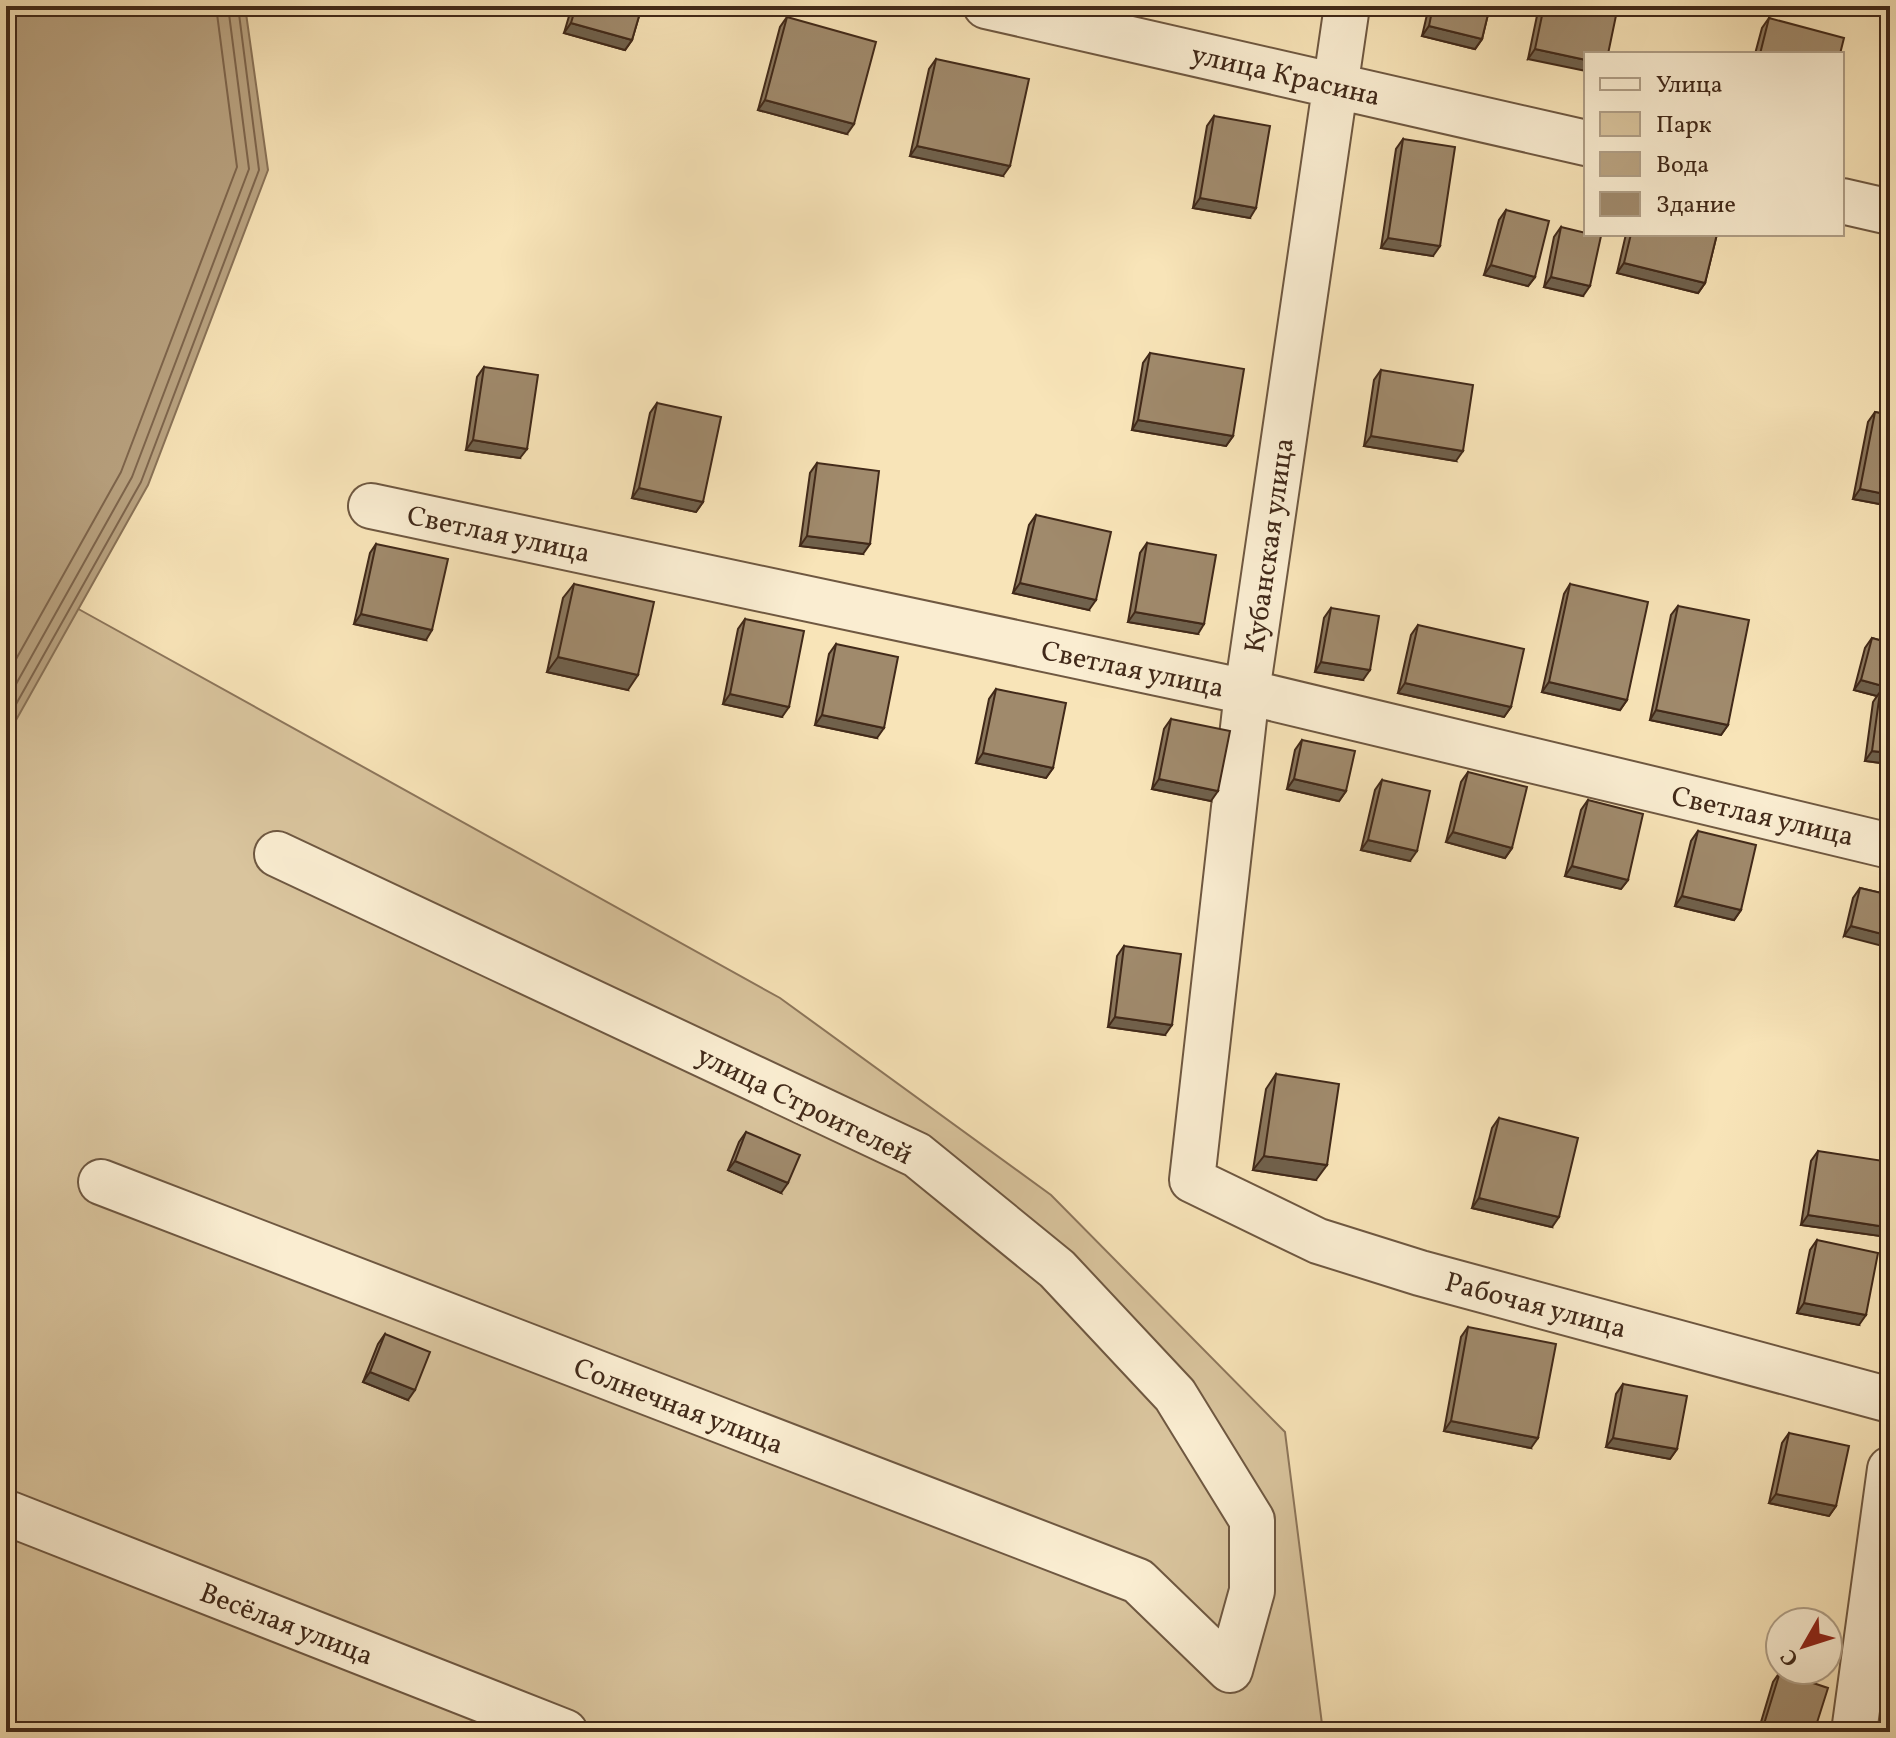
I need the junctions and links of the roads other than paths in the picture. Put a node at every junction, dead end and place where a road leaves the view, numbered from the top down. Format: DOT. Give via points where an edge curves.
graph roads {
  1 [pos="986,6"];
  2 [pos="1347,6"];
  3 [pos="1333,85"];
  4 [pos="1584,143"];
  5 [pos="1844,201"];
  6 [pos="1890,212"];
  7 [pos="371,506"];
  8 [pos="1247,692"];
  9 [pos="1890,846"];
  10 [pos="277,854"];
  11 [pos="1192,1180"];
  12 [pos="101,1182"];
  13 [pos="1890,1400"];
  14 [pos="1890,1469"];
  15 [pos="10,1514"];
  16 [pos="1230,1670"];
  17 [pos="565,1732"];
  18 [pos="1854,1732"];
  1 -- 3 [label="street, улица Красина"];
  2 -- 3 [label="street, Кубанская улица"];
  3 -- 4 [label="street, улица Красина"];
  3 -- 8 [label="street, Кубанская улица"];
  5 -- 6 [label="street"];
  7 -- 8 [label="street, Светлая улица"];
  8 -- 9 [label="street, Светлая улица"];
  8 -- 11 [label="street, Кубанская улица"];
  10 -- 16 [label="street, улица Строителей" via="917,1155 1057,1269 1175,1395 1252,1520 1252,1591"];
  11 -- 13 [label="street, Рабочая улица" via="1318,1241"];
  12 -- 16 [label="street, Солнечная улица" via="1138,1581"];
  14 -- 18 [label="street"];
  15 -- 17 [label="street, Весёлая улица"];
}
